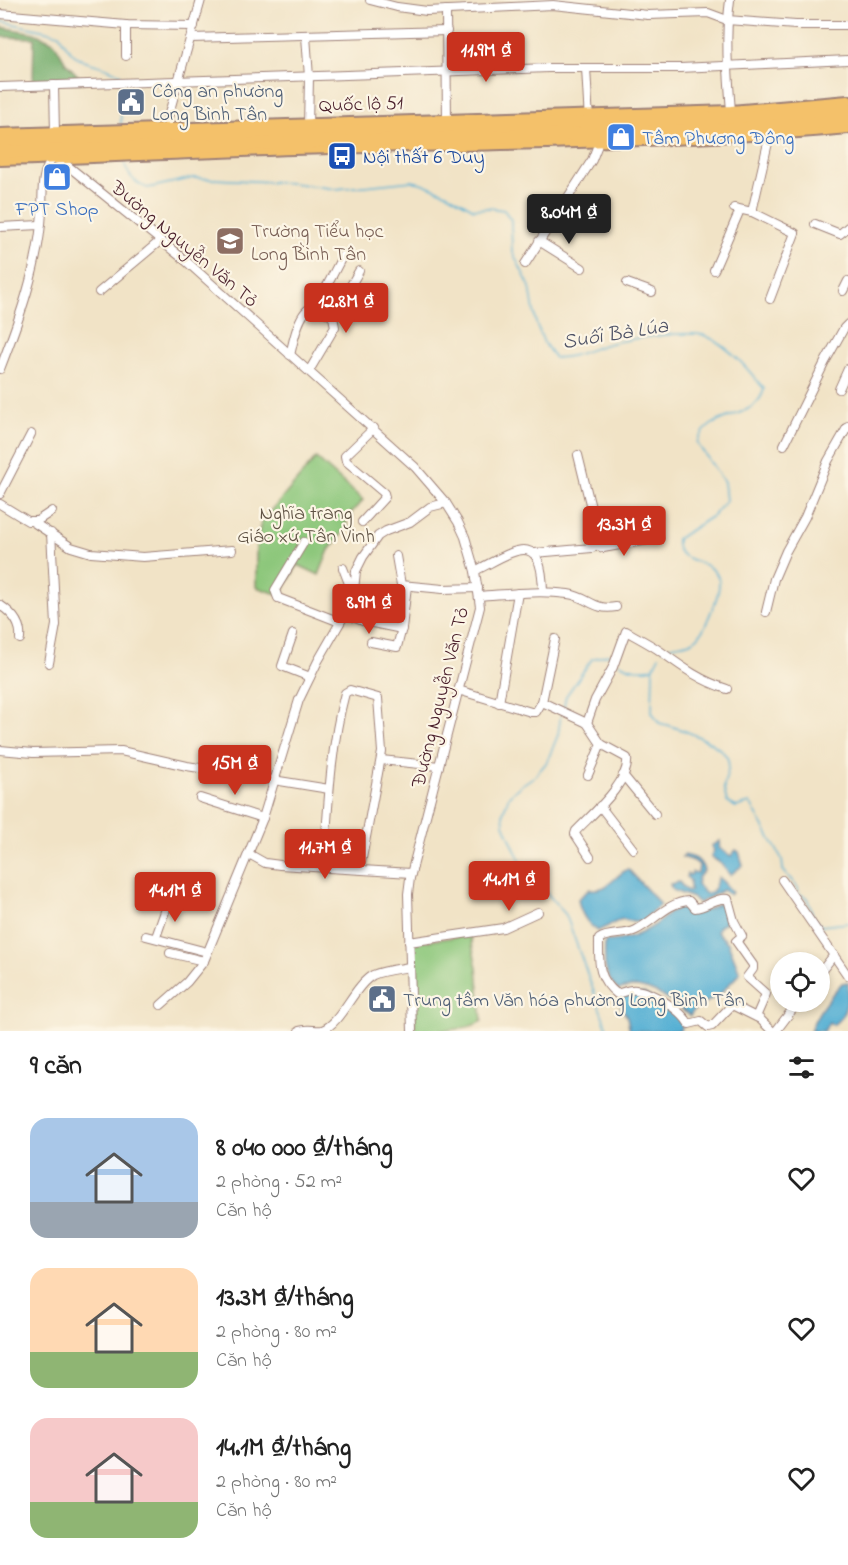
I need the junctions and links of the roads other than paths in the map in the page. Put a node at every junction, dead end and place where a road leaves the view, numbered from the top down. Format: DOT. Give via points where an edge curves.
graph roads {
  1 [pos="201,0"];
  2 [pos="370,0"];
  3 [pos="730,0"];
  4 [pos="446,10"];
  5 [pos="0,14"];
  6 [pos="727,20"];
  7 [pos="126,25"];
  8 [pos="848,25"];
  9 [pos="194,26"];
  10 [pos="447,31"];
  11 [pos="306,36"];
  12 [pos="191,38"];
  13 [pos="126,56"];
  14 [pos="848,60"];
  15 [pos="727,66"];
  16 [pos="586,68"];
  17 [pos="447,72"];
  18 [pos="309,77"];
  19 [pos="179,81"];
  20 [pos="54,86"];
  21 [pos="0,87"];
  22 [pos="848,101"];
  23 [pos="848,109"];
  24 [pos="588,119"];
  25 [pos="848,120"];
  26 [pos="447,123"];
  27 [pos="732,123"];
  28 [pos="308,128"];
  29 [pos="848,128"];
  30 [pos="0,134"];
  31 [pos="770,134"];
  32 [pos="601,137"];
  33 [pos="168,142"];
  34 [pos="0,143"];
  35 [pos="53,143"];
  36 [pos="113,144"];
  37 [pos="127,144"];
  38 [pos="0,152"];
  39 [pos="0,160"];
  40 [pos="752,212"];
  41 [pos="815,224"];
  42 [pos="40,225"];
  43 [pos="0,227"];
  44 [pos="848,227"];
  45 [pos="539,240"];
  46 [pos="160,241"];
  47 [pos="343,255"];
  48 [pos="525,264"];
  49 [pos="582,268"];
  50 [pos="714,270"];
  51 [pos="359,271"];
  52 [pos="848,281"];
  53 [pos="627,283"];
  54 [pos="843,291"];
  55 [pos="99,292"];
  56 [pos="652,292"];
  57 [pos="770,299"];
  58 [pos="316,307"];
  59 [pos="333,317"];
  60 [pos="848,324"];
  61 [pos="290,355"];
  62 [pos="0,369"];
  63 [pos="848,369"];
  64 [pos="309,371"];
  65 [pos="839,389"];
  66 [pos="848,426"];
  67 [pos="374,428"];
  68 [pos="31,434"];
  69 [pos="784,445"];
  70 [pos="578,455"];
  71 [pos="0,494"];
  72 [pos="446,503"];
  73 [pos="0,504"];
  74 [pos="52,511"];
  75 [pos="33,522"];
  76 [pos="362,522"];
  77 [pos="51,533"];
  78 [pos="659,538"];
  79 [pos="304,542"];
  80 [pos="597,546"];
  81 [pos="232,550"];
  82 [pos="535,553"];
  83 [pos="396,556"];
  84 [pos="343,568"];
  85 [pos="475,571"];
  86 [pos="407,586"];
  87 [pos="478,592"];
  88 [pos="543,592"];
  89 [pos="518,593"];
  90 [pos="354,596"];
  91 [pos="0,605"];
  92 [pos="616,607"];
  93 [pos="766,612"];
  94 [pos="345,614"];
  95 [pos="340,622"];
  96 [pos="402,629"];
  97 [pos="293,634"];
  98 [pos="20,639"];
  99 [pos="555,639"];
  100 [pos="371,642"];
  101 [pos="49,663"];
  102 [pos="310,677"];
  103 [pos="728,688"];
  104 [pos="458,690"];
  105 [pos="542,702"];
  106 [pos="499,703"];
  107 [pos="586,723"];
  108 [pos="601,744"];
  109 [pos="0,750"];
  110 [pos="381,760"];
  111 [pos="439,766"];
  112 [pos="588,775"];
  113 [pos="623,775"];
  114 [pos="274,781"];
  115 [pos="329,789"];
  116 [pos="200,798"];
  117 [pos="600,806"];
  118 [pos="655,814"];
  119 [pos="263,818"];
  120 [pos="633,849"];
  121 [pos="249,854"];
  122 [pos="591,857"];
  123 [pos="324,867"];
  124 [pos="360,869"];
  125 [pos="411,873"];
  126 [pos="782,880"];
  127 [pos="169,900"];
  128 [pos="538,912"];
  129 [pos="152,928"];
  130 [pos="146,936"];
  131 [pos="157,938"];
  132 [pos="410,942"];
  133 [pos="207,952"];
  134 [pos="170,953"];
  135 [pos="834,955"];
  136 [pos="830,960"];
  137 [pos="204,961"];
  138 [pos="410,967"];
  139 [pos="848,975"];
  140 [pos="161,1005"];
  141 [pos="790,1012"];
  142 [pos="756,1017"];
  143 [pos="299,1031"];
  144 [pos="412,1031"];
  145 [pos="774,1031"];
  1 -- 9 [label="street"];
  2 -- 4 [label="street" via="412,10"];
  3 -- 6 [label="street"];
  4 -- 6 [label="street" via="553,5 648,15 708,13"];
  4 -- 10 [label="street"];
  5 -- 7 [label="street"];
  6 -- 8 [label="street"];
  6 -- 15 [label="street"];
  7 -- 9 [label="street"];
  7 -- 13 [label="street"];
  9 -- 12 [label="street"];
  10 -- 11 [label="street"];
  10 -- 17 [label="street"];
  11 -- 12 [label="street"];
  11 -- 18 [label="street"];
  12 -- 19 [label="street"];
  14 -- 15 [label="street"];
  15 -- 16 [label="street"];
  15 -- 27 [label="street"];
  16 -- 17 [label="street"];
  16 -- 24 [label="street"];
  17 -- 18 [label="street"];
  17 -- 26 [label="street"];
  18 -- 19 [label="street"];
  18 -- 28 [label="street"];
  19 -- 20 [label="street"];
  19 -- 33 [label="street" via="168,117"];
  20 -- 21 [label="street"];
  20 -- 35 [label="street"];
  22 -- 27 [label="main road, Quốc lộ 51"];
  23 -- 27 [label="highway, Quốc lộ 51"];
  24 -- 26 [label="highway, Quốc lộ 51"];
  24 -- 27 [label="highway, Quốc lộ 51"];
  25 -- 27 [label="highway, Quốc lộ 51"];
  26 -- 28 [label="highway, Quốc lộ 51"];
  27 -- 31 [label="main road, Quốc lộ 51"];
  27 -- 32 [label="highway, Quốc lộ 51"];
  28 -- 33 [label="highway, Quốc lộ 51"];
  29 -- 31 [label="main road, Quốc lộ 51"];
  30 -- 35 [label="main road"];
  31 -- 40 [label="street"];
  32 -- 33 [label="highway, Quốc lộ 51" via="398,143"];
  32 -- 45 [label="street" via="592,160"];
  33 -- 37 [label="highway, Quốc lộ 51"];
  33 -- 37 [label="main road, Quốc lộ 51"];
  34 -- 35 [label="highway"];
  35 -- 36 [label="highway"];
  35 -- 36 [label="main road"];
  35 -- 38 [label="highway"];
  35 -- 39 [label="main road"];
  35 -- 42 [label="street" via="43,179"];
  35 -- 46 [label="street, Đường Nguyễn Văn Tỏ" via="68,166"];
  36 -- 37 [label="highway"];
  36 -- 37 [label="main road"];
  40 -- 50 [label="street" via="737,209"];
  40 -- 57 [label="street" via="795,233"];
  41 -- 44 [label="street" via="840,234"];
  42 -- 43 [label="street"];
  42 -- 62 [label="street" via="31,273"];
  45 -- 48 [label="street"];
  45 -- 49 [label="street"];
  46 -- 55 [label="street"];
  46 -- 61 [label="street, Đường Nguyễn Văn Tỏ"];
  47 -- 58 [label="street"];
  51 -- 59 [label="street"];
  52 -- 54 [label="street"];
  53 -- 56 [label="street"];
  58 -- 59 [label="street"];
  58 -- 61 [label="street" via="302,315"];
  59 -- 64 [label="street" via="335,327"];
  60 -- 69 [label="street"];
  61 -- 64 [label="street, Đường Nguyễn Văn Tỏ"];
  63 -- 65 [label="street"];
  64 -- 67 [label="street, Đường Nguyễn Văn Tỏ"];
  66 -- 93 [label="street" via="786,550"];
  67 -- 72 [label="street, Đường Nguyễn Văn Tỏ" via="415,466"];
  67 -- 76 [label="street" via="345,456 384,493 385,497"];
  68 -- 71 [label="street"];
  70 -- 80 [label="street"];
  72 -- 85 [label="street, Đường Nguyễn Văn Tỏ" via="465,537"];
  72 -- 90 [label="street" via="430,507 410,522 378,536 356,571"];
  73 -- 75 [label="street"];
  74 -- 75 [label="street"];
  75 -- 77 [label="street"];
  77 -- 81 [label="street" via="71,547 91,553 143,557"];
  77 -- 101 [label="street" via="56,625"];
  78 -- 80 [label="street"];
  79 -- 95 [label="street" via="275,594"];
  80 -- 82 [label="street"];
  82 -- 85 [label="street" via="521,550"];
  82 -- 88 [label="street" via="542,570"];
  83 -- 86 [label="street" via="399,583"];
  84 -- 90 [label="street"];
  85 -- 87 [label="street, Đường Nguyễn Văn Tỏ"];
  86 -- 87 [label="street"];
  86 -- 96 [label="street"];
  87 -- 89 [label="street"];
  87 -- 104 [label="street, Đường Nguyễn Văn Tỏ" via="480,607"];
  88 -- 89 [label="street"];
  88 -- 92 [label="street" via="577,596 604,609"];
  89 -- 106 [label="street"];
  90 -- 94 [label="street"];
  91 -- 98 [label="street" via="15,618"];
  94 -- 95 [label="street"];
  94 -- 96 [label="street"];
  95 -- 102 [label="street"];
  96 -- 100 [label="street" via="397,647"];
  97 -- 102 [label="street" via="282,666"];
  99 -- 105 [label="street"];
  102 -- 114 [label="street"];
  103 -- 107 [label="street" via="692,674 626,631"];
  104 -- 106 [label="street"];
  104 -- 111 [label="street, Đường Nguyễn Văn Tỏ"];
  105 -- 106 [label="street" via="539,710 531,712"];
  105 -- 107 [label="street"];
  107 -- 108 [label="street"];
  108 -- 112 [label="street"];
  108 -- 113 [label="street" via="627,758"];
  109 -- 114 [label="street" via="121,751"];
  110 -- 111 [label="street"];
  110 -- 115 [label="street" via="378,698 346,691"];
  110 -- 124 [label="street"];
  111 -- 125 [label="street, Đường Nguyễn Văn Tỏ"];
  113 -- 117 [label="street"];
  113 -- 118 [label="street"];
  114 -- 115 [label="street"];
  114 -- 119 [label="street"];
  115 -- 123 [label="street"];
  116 -- 119 [label="street"];
  117 -- 120 [label="street"];
  117 -- 122 [label="street" via="575,832"];
  119 -- 121 [label="street"];
  121 -- 123 [label="street" via="265,863"];
  121 -- 133 [label="street"];
  123 -- 124 [label="street"];
  124 -- 125 [label="street"];
  125 -- 132 [label="street, Đường Nguyễn Văn Tỏ"];
  126 -- 135 [label="street"];
  127 -- 131 [label="street"];
  128 -- 132 [label="street" via="503,928"];
  129 -- 131 [label="street"];
  130 -- 131 [label="street"];
  131 -- 133 [label="street"];
  132 -- 138 [label="street, Đường Nguyễn Văn Tỏ"];
  133 -- 137 [label="street"];
  134 -- 137 [label="street"];
  135 -- 136 [label="street"];
  135 -- 139 [label="street"];
  137 -- 140 [label="street" via="188,982"];
  138 -- 143 [label="street" via="373,975 331,1024 322,1030"];
  138 -- 144 [label="street, Đường Nguyễn Văn Tỏ"];
  141 -- 145 [label="street"];
  142 -- 142 [label="street" via="732,1005 712,1026 701,1021 689,1024 684,1015 639,990 617,994 600,970 599,939 650,924 678,902 689,901 699,908 720,898 728,899 742,936 736,941 753,965 747,977 766,994"];
  142 -- 145 [label="street"];
}
